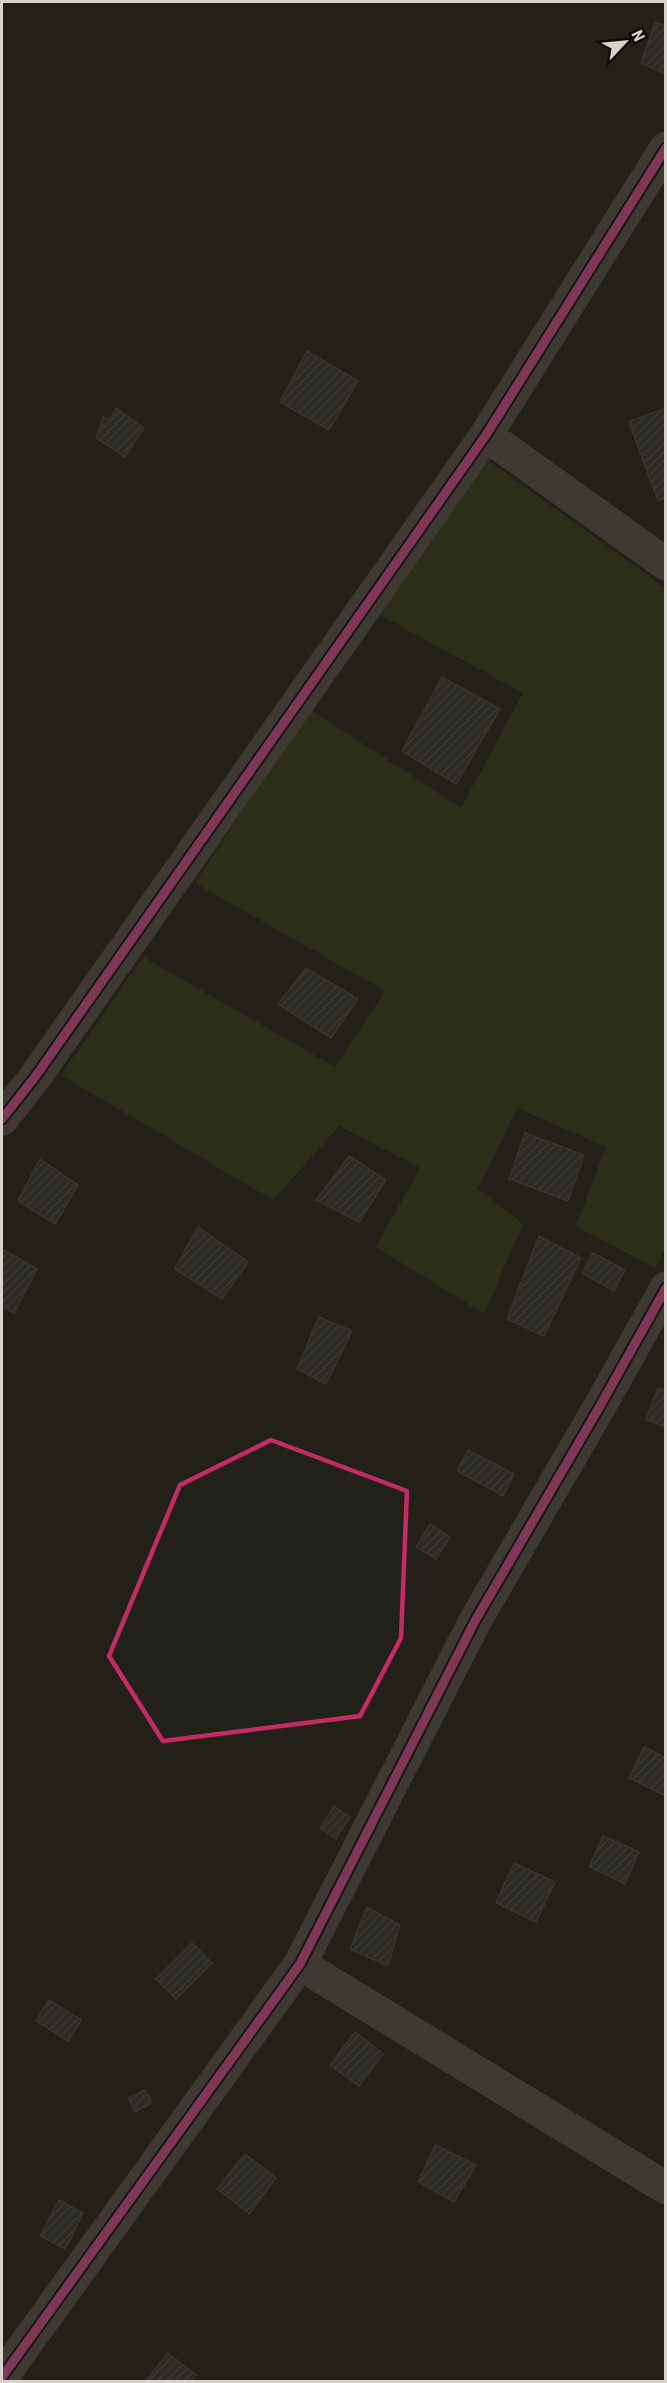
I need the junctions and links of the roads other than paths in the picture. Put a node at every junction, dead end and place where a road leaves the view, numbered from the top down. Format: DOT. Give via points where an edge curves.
graph roads {
  1 [pos="666,148"];
  2 [pos="486,435"];
  3 [pos="666,564"];
  4 [pos="2,1119"];
  5 [pos="666,1288"];
  6 [pos="300,1964"];
  7 [pos="666,2188"];
  8 [pos="2,2377"];
  1 -- 2 [label="street"];
  2 -- 3 [label="street"];
  2 -- 4 [label="street"];
  5 -- 6 [label="street" via="475,1621"];
  6 -- 7 [label="street"];
  6 -- 8 [label="street"];
}
